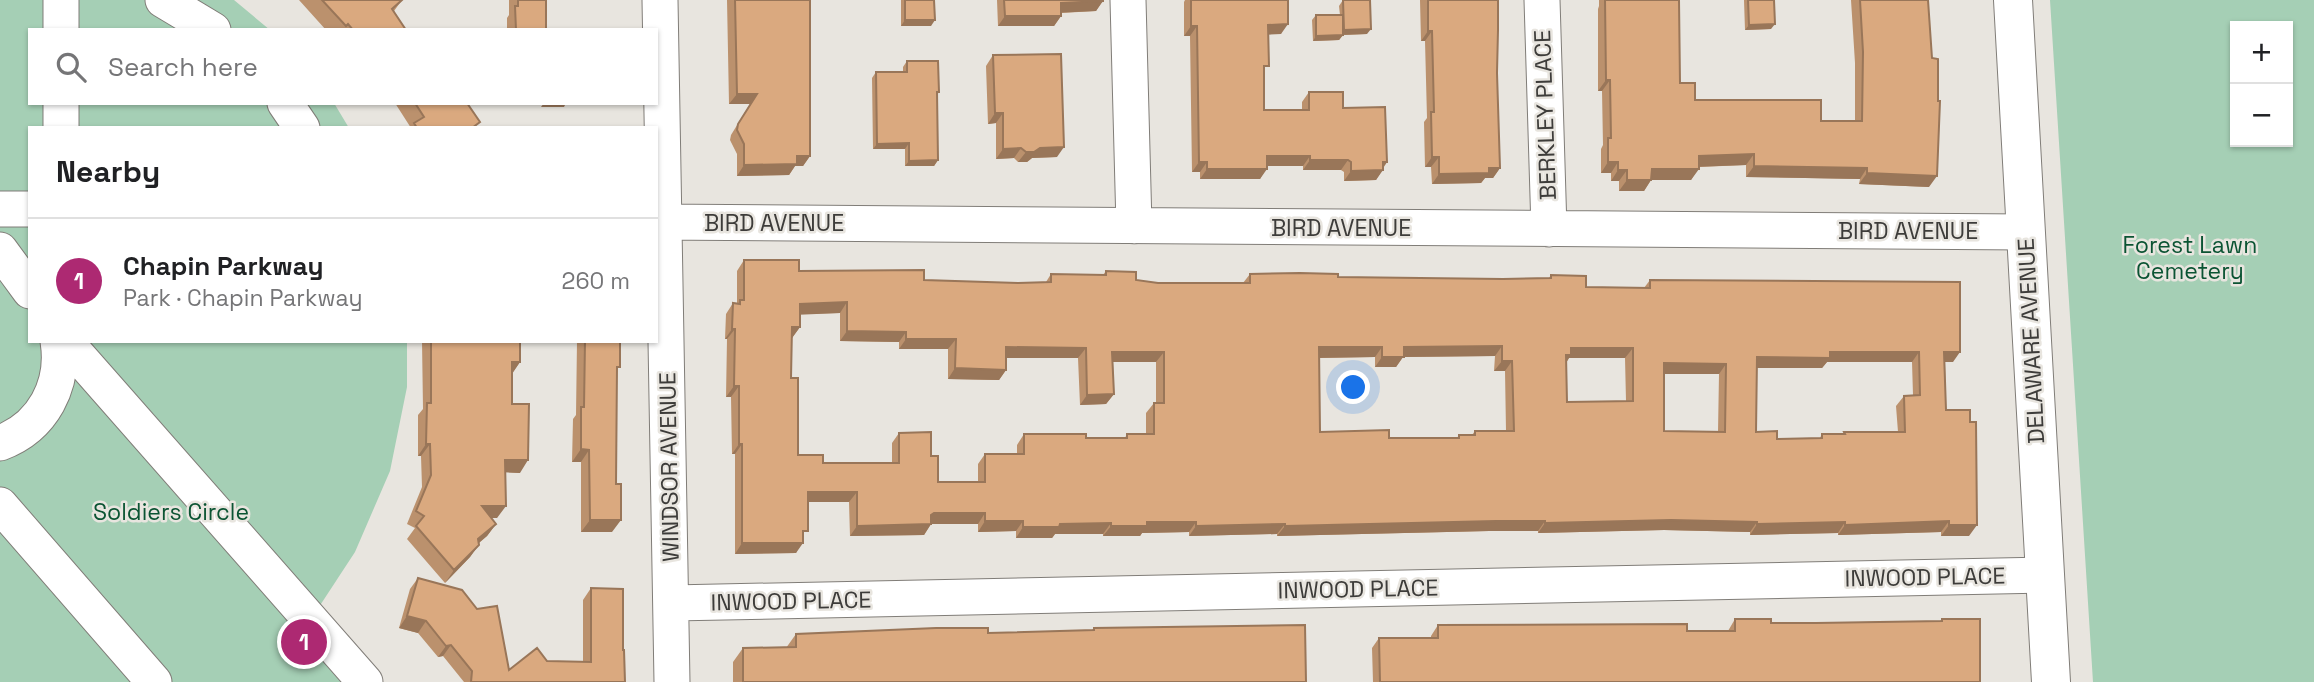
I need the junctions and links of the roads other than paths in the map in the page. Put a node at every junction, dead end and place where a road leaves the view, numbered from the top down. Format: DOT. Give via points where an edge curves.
graph roads {
  1 [pos="61,0"];
  2 [pos="163,0"];
  3 [pos="660,0"];
  4 [pos="1128,0"];
  5 [pos="1542,0"];
  6 [pos="2013,0"];
  7 [pos="61,28"];
  8 [pos="210,28"];
  9 [pos="61,105"];
  10 [pos="286,105"];
  11 [pos="61,126"];
  12 [pos="301,126"];
  13 [pos="0,209"];
  14 [pos="28,209"];
  15 [pos="660,222"];
  16 [pos="1133,226"];
  17 [pos="1549,229"];
  18 [pos="2026,232"];
  19 [pos="0,250"];
  20 [pos="0,275"];
  21 [pos="28,289"];
  22 [pos="28,291"];
  23 [pos="58,343"];
  24 [pos="67,343"];
  25 [pos="0,443"];
  26 [pos="0,505"];
  27 [pos="2044,575"];
  28 [pos="671,603"];
  29 [pos="153,682"];
  30 [pos="365,682"];
  31 [pos="672,682"];
  32 [pos="2051,682"];
  1 -- 7 [label="street"];
  2 -- 8 [label="street"];
  3 -- 15 [label="street, WINDSOR AVENUE"];
  4 -- 16 [label="street"];
  5 -- 17 [label="street, BERKLEY PLACE"];
  6 -- 18 [label="main road, DELAWARE AVENUE"];
  9 -- 11 [label="street"];
  10 -- 12 [label="street"];
  13 -- 14 [label="street"];
  15 -- 16 [label="street, BIRD AVENUE"];
  15 -- 28 [label="street, WINDSOR AVENUE"];
  16 -- 17 [label="street, BIRD AVENUE"];
  17 -- 18 [label="street, BIRD AVENUE"];
  18 -- 27 [label="main road, DELAWARE AVENUE"];
  19 -- 21 [label="street"];
  20 -- 22 [label="street"];
  23 -- 25 [label="street" via="60,363 48,403 32,424"];
  24 -- 30 [label="street"];
  26 -- 29 [label="street"];
  27 -- 28 [label="street, INWOOD PLACE"];
  27 -- 32 [label="main road, DELAWARE AVENUE"];
  28 -- 31 [label="street, WINDSOR AVENUE"];
}
